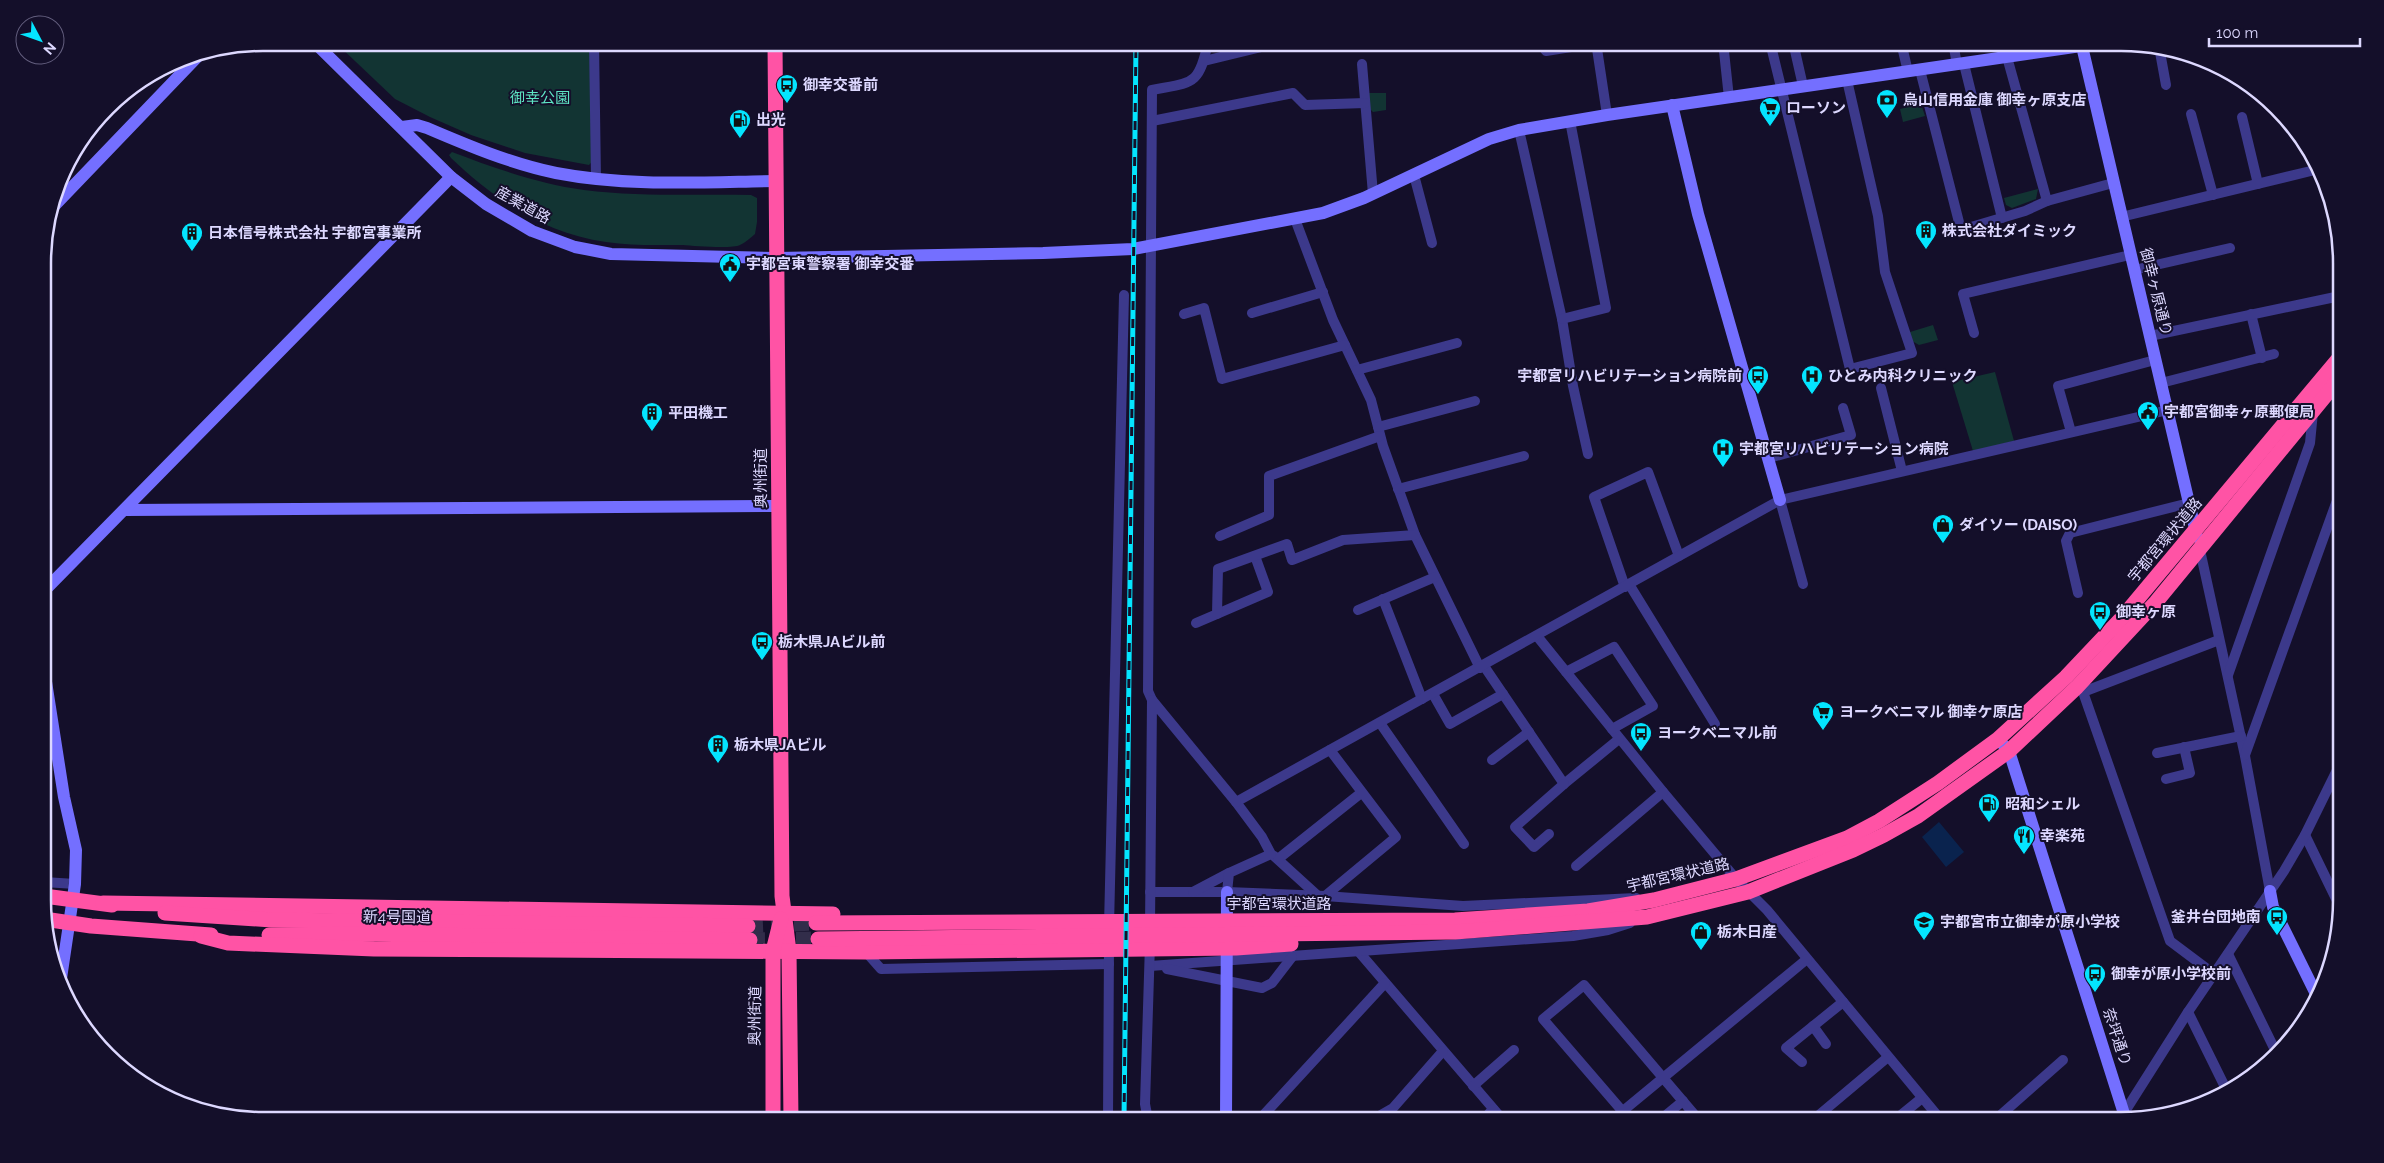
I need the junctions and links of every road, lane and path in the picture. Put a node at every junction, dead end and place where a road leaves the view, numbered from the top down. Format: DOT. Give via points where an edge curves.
graph roads {
  1 [pos="323,51"];
  2 [pos="594,51"];
  3 [pos="775,51"];
  4 [pos="1206,51"];
  5 [pos="1245,51"];
  6 [pos="1597,51"];
  7 [pos="1724,51"];
  8 [pos="1772,51"];
  9 [pos="1795,51"];
  10 [pos="1906,51"];
  11 [pos="1956,51"];
  12 [pos="2044,51"];
  13 [pos="2083,51"];
  14 [pos="2160,55"];
  15 [pos="2007,58"];
  16 [pos="1204,61"];
  17 [pos="1362,64"];
  18 [pos="1961,64"];
  19 [pos="190,65"];
  20 [pos="1914,71"];
  21 [pos="1847,80"];
  22 [pos="1803,86"];
  23 [pos="2166,86"];
  24 [pos="1781,89"];
  25 [pos="1729,98"];
  26 [pos="1364,103"];
  27 [pos="1672,105"];
  28 [pos="1607,114"];
  29 [pos="2191,114"];
  30 [pos="2242,118"];
  31 [pos="1152,121"];
  32 [pos="1570,121"];
  33 [pos="402,126"];
  34 [pos="1519,130"];
  35 [pos="2312,171"];
  36 [pos="1414,175"];
  37 [pos="451,177"];
  38 [pos="596,179"];
  39 [pos="776,181"];
  40 [pos="2113,183"];
  41 [pos="2258,184"];
  42 [pos="1372,194"];
  43 [pos="2212,195"];
  44 [pos="62,198"];
  45 [pos="2047,201"];
  46 [pos="2121,217"];
  47 [pos="2002,218"];
  48 [pos="1295,219"];
  49 [pos="1432,243"];
  50 [pos="1153,245"];
  51 [pos="2230,248"];
  52 [pos="2130,254"];
  53 [pos="777,258"];
  54 [pos="2134,270"];
  55 [pos="1322,292"];
  56 [pos="1124,294"];
  57 [pos="2333,297"];
  58 [pos="1252,313"];
  59 [pos="1184,314"];
  60 [pos="2251,314"];
  61 [pos="1562,318"];
  62 [pos="1974,333"];
  63 [pos="2150,336"];
  64 [pos="1457,343"];
  65 [pos="1345,345"];
  66 [pos="2274,354"];
  67 [pos="2262,358"];
  68 [pos="2155,360"];
  69 [pos="2333,365"];
  70 [pos="1357,370"];
  71 [pos="2161,383"];
  72 [pos="2333,387"];
  73 [pos="1881,388"];
  74 [pos="1475,402"];
  75 [pos="1843,408"];
  76 [pos="2168,410"];
  77 [pos="2313,411"];
  78 [pos="1379,432"];
  79 [pos="2071,432"];
  80 [pos="1588,454"];
  81 [pos="1524,456"];
  82 [pos="1769,458"];
  83 [pos="1902,471"];
  84 [pos="1398,489"];
  85 [pos="1780,500"];
  86 [pos="2189,503"];
  87 [pos="779,506"];
  88 [pos="124,510"];
  89 [pos="2333,511"];
  90 [pos="2195,531"];
  91 [pos="1220,536"];
  92 [pos="1415,536"];
  93 [pos="2200,550"];
  94 [pos="1255,556"];
  95 [pos="1679,556"];
  96 [pos="1435,576"];
  97 [pos="51,584"];
  98 [pos="1803,584"];
  99 [pos="1627,585"];
  100 [pos="2078,593"];
  101 [pos="1383,599"];
  102 [pos="1358,610"];
  103 [pos="1217,614"];
  104 [pos="1196,623"];
  105 [pos="1537,636"];
  106 [pos="2219,640"];
  107 [pos="1482,667"];
  108 [pos="1566,672"];
  109 [pos="2228,676"];
  110 [pos="2080,690"];
  111 [pos="1432,694"];
  112 [pos="1503,694"];
  113 [pos="1422,699"];
  114 [pos="1152,700"];
  115 [pos="51,714"];
  116 [pos="1380,723"];
  117 [pos="1715,724"];
  118 [pos="1612,729"];
  119 [pos="1529,732"];
  120 [pos="2241,736"];
  121 [pos="1619,739"];
  122 [pos="1998,740"];
  123 [pos="2184,747"];
  124 [pos="1330,750"];
  125 [pos="2009,751"];
  126 [pos="2157,752"];
  127 [pos="2245,756"];
  128 [pos="1492,760"];
  129 [pos="2166,779"];
  130 [pos="2333,780"];
  131 [pos="1564,784"];
  132 [pos="1361,792"];
  133 [pos="1663,792"];
  134 [pos="1236,802"];
  135 [pos="1549,834"];
  136 [pos="2306,835"];
  137 [pos="1464,844"];
  138 [pos="1274,856"];
  139 [pos="1576,866"];
  140 [pos="1229,873"];
  141 [pos="1736,879"];
  142 [pos="51,882"];
  143 [pos="76,884"];
  144 [pos="2270,891"];
  145 [pos="1192,892"];
  146 [pos="1748,892"];
  147 [pos="2333,892"];
  148 [pos="1150,896"];
  149 [pos="1321,896"];
  150 [pos="51,897"];
  151 [pos="1227,898"];
  152 [pos="73,900"];
  153 [pos="1654,900"];
  154 [pos="103,903"];
  155 [pos="783,912"];
  156 [pos="1647,917"];
  157 [pos="1454,920"];
  158 [pos="53,921"];
  159 [pos="816,923"];
  160 [pos="69,924"];
  161 [pos="1365,934"];
  162 [pos="201,936"];
  163 [pos="818,939"];
  164 [pos="773,951"];
  165 [pos="789,951"];
  166 [pos="866,952"];
  167 [pos="1359,952"];
  168 [pos="2228,954"];
  169 [pos="1292,957"];
  170 [pos="1808,959"];
  171 [pos="1228,960"];
  172 [pos="1150,962"];
  173 [pos="1109,964"];
  174 [pos="63,967"];
  175 [pos="2214,974"];
  176 [pos="1228,980"];
  177 [pos="1385,983"];
  178 [pos="2313,988"];
  179 [pos="1842,1002"];
  180 [pos="2188,1012"];
  181 [pos="1813,1026"];
  182 [pos="1826,1044"];
  183 [pos="2274,1047"];
  184 [pos="1514,1050"];
  185 [pos="1443,1051"];
  186 [pos="1888,1057"];
  187 [pos="2063,1060"];
  188 [pos="1802,1062"];
  189 [pos="1663,1078"];
  190 [pos="2224,1085"];
  191 [pos="1473,1086"];
  192 [pos="1922,1098"];
  193 [pos="1683,1101"];
  194 [pos="1493,1109"];
  195 [pos="1623,1111"];
  196 [pos="773,1112"];
  197 [pos="791,1112"];
  198 [pos="1108,1112"];
  199 [pos="1146,1112"];
  200 [pos="1226,1112"];
  201 [pos="1265,1112"];
  202 [pos="1386,1112"];
  203 [pos="1490,1112"];
  204 [pos="1496,1112"];
  205 [pos="1670,1112"];
  206 [pos="1692,1112"];
  207 [pos="1823,1112"];
  208 [pos="1905,1112"];
  209 [pos="1934,1112"];
  210 [pos="2004,1112"];
  211 [pos="2121,1112"];
  212 [pos="2127,1112"];
  1 -- 33 [label="street, 産業道路"];
  2 -- 38 [label="street"];
  3 -- 39 [label="highway, 奥州街道"];
  4 -- 16 [label="street"];
  5 -- 16 [label="street"];
  6 -- 28 [label="street"];
  7 -- 25 [label="street"];
  8 -- 24 [label="street"];
  9 -- 22 [label="street"];
  10 -- 20 [label="street"];
  11 -- 18 [label="street"];
  12 -- 15 [label="street, 産業道路"];
  13 -- 40 [label="street, 御幸ヶ原通り"];
  14 -- 23 [label="street"];
  15 -- 18 [label="street, 産業道路"];
  15 -- 45 [label="street"];
  16 -- 31 [label="street" via="1199,75 1188,83 1152,90"];
  17 -- 26 [label="street"];
  18 -- 20 [label="street, 産業道路"];
  18 -- 47 [label="street"];
  19 -- 44 [label="street"];
  20 -- 21 [label="street, 産業道路"];
  20 -- 47 [label="street" via="1961,230"];
  21 -- 22 [label="street, 産業道路"];
  21 -- 24 [label="street" via="1878,216 1885,272 1912,353 1850,369"];
  22 -- 24 [label="street, 産業道路"];
  24 -- 25 [label="street, 産業道路"];
  25 -- 27 [label="street, 産業道路"];
  26 -- 31 [label="street" via="1306,105 1293,93"];
  26 -- 42 [label="street"];
  27 -- 28 [label="street, 産業道路"];
  27 -- 82 [label="street" via="1698,214"];
  28 -- 32 [label="street, 産業道路"];
  29 -- 43 [label="street"];
  30 -- 41 [label="street"];
  31 -- 50 [label="street"];
  32 -- 34 [label="street, 産業道路"];
  32 -- 61 [label="street" via="1606,308"];
  33 -- 37 [label="street, 産業道路"];
  33 -- 38 [label="street" via="428,128 515,162"];
  34 -- 36 [label="street, 産業道路" via="1489,139"];
  34 -- 61 [label="street"];
  35 -- 41 [label="street"];
  36 -- 42 [label="street, 産業道路"];
  36 -- 49 [label="street"];
  37 -- 53 [label="street, 産業道路" via="520,226 593,252 657,257"];
  37 -- 88 [label="street"];
  38 -- 39 [label="street"];
  39 -- 53 [label="highway, 奥州街道"];
  40 -- 45 [label="street"];
  40 -- 46 [label="street, 御幸ヶ原通り"];
  41 -- 43 [label="street"];
  42 -- 48 [label="street, 産業道路" via="1324,213"];
  43 -- 46 [label="street"];
  45 -- 47 [label="street" via="2025,212"];
  46 -- 52 [label="street, 御幸ヶ原通り"];
  48 -- 50 [label="street, 産業道路"];
  48 -- 55 [label="street"];
  50 -- 53 [label="street, 産業道路" via="1126,250 1042,253"];
  50 -- 114 [label="street" via="1148,691"];
  51 -- 54 [label="street"];
  52 -- 54 [label="street, 御幸ヶ原通り"];
  52 -- 62 [label="street" via="1963,294"];
  53 -- 87 [label="highway, 奥州街道"];
  54 -- 63 [label="street, 御幸ヶ原通り"];
  55 -- 58 [label="street"];
  55 -- 65 [label="street"];
  56 -- 173 [label="street"];
  57 -- 60 [label="street"];
  59 -- 65 [label="street" via="1204,308 1222,378"];
  60 -- 63 [label="street"];
  60 -- 67 [label="street"];
  61 -- 80 [label="street"];
  63 -- 68 [label="street, 御幸ヶ原通り"];
  64 -- 70 [label="street"];
  65 -- 70 [label="street"];
  66 -- 67 [label="street"];
  67 -- 71 [label="street"];
  68 -- 71 [label="street, 御幸ヶ原通り"];
  68 -- 79 [label="street" via="2058,386"];
  69 -- 90 [label="highway, 宇都宮環状道路"];
  70 -- 78 [label="street" via="1371,400"];
  71 -- 76 [label="street, 御幸ヶ原通り"];
  72 -- 77 [label="highway, 宇都宮環状道路"];
  73 -- 83 [label="street"];
  74 -- 78 [label="street"];
  75 -- 82 [label="street" via="1851,436"];
  76 -- 79 [label="street"];
  76 -- 86 [label="street, 御幸ヶ原通り"];
  77 -- 93 [label="highway, 宇都宮環状道路"];
  77 -- 109 [label="street" via="2310,443"];
  78 -- 84 [label="street"];
  78 -- 91 [label="street" via="1269,476 1269,516"];
  79 -- 83 [label="street"];
  81 -- 84 [label="street"];
  82 -- 85 [label="street"];
  83 -- 85 [label="street"];
  84 -- 92 [label="street"];
  85 -- 95 [label="street"];
  85 -- 98 [label="street"];
  86 -- 90 [label="street, 御幸ヶ原通り"];
  86 -- 100 [label="street" via="2070,533 2066,541"];
  87 -- 88 [label="street"];
  87 -- 155 [label="highway, 奥州街道"];
  88 -- 97 [label="street"];
  89 -- 127 [label="street"];
  90 -- 93 [label="street, 御幸ヶ原通り"];
  90 -- 122 [label="highway, 宇都宮環状道路" via="2092,651"];
  92 -- 94 [label="street" via="1343,540 1292,560 1287,544"];
  92 -- 96 [label="street"];
  93 -- 106 [label="street"];
  93 -- 110 [label="highway, 宇都宮環状道路"];
  94 -- 103 [label="street" via="1218,569"];
  94 -- 103 [label="street" via="1268,592"];
  95 -- 99 [label="street"];
  95 -- 99 [label="street" via="1648,472 1594,497"];
  96 -- 101 [label="street"];
  96 -- 107 [label="street"];
  99 -- 105 [label="street"];
  99 -- 117 [label="street"];
  101 -- 102 [label="street"];
  101 -- 113 [label="street"];
  103 -- 104 [label="street"];
  105 -- 107 [label="street"];
  105 -- 108 [label="street"];
  106 -- 109 [label="street"];
  106 -- 110 [label="street"];
  107 -- 111 [label="street"];
  107 -- 112 [label="street"];
  108 -- 118 [label="street"];
  108 -- 118 [label="street" via="1614,647 1653,706"];
  109 -- 120 [label="street"];
  110 -- 125 [label="highway, 宇都宮環状道路"];
  110 -- 175 [label="street" via="2170,941"];
  111 -- 112 [label="street" via="1450,724"];
  111 -- 113 [label="street"];
  112 -- 119 [label="street"];
  113 -- 116 [label="street"];
  114 -- 134 [label="street"];
  114 -- 148 [label="street"];
  115 -- 143 [label="street" via="76,850"];
  116 -- 124 [label="street"];
  116 -- 137 [label="street"];
  118 -- 121 [label="street"];
  119 -- 128 [label="street"];
  119 -- 131 [label="street"];
  120 -- 123 [label="street"];
  120 -- 127 [label="street"];
  121 -- 131 [label="street"];
  121 -- 133 [label="street"];
  122 -- 125 [label="street, 奈坪通り"];
  122 -- 141 [label="highway, 宇都宮環状道路" via="1938,783 1847,838"];
  123 -- 126 [label="street"];
  123 -- 129 [label="street" via="2190,773"];
  124 -- 132 [label="street"];
  124 -- 134 [label="street"];
  125 -- 146 [label="highway, 宇都宮環状道路" via="1918,816 1884,835"];
  125 -- 211 [label="street, 奈坪通り"];
  127 -- 144 [label="street"];
  130 -- 136 [label="street"];
  131 -- 135 [label="street" via="1515,827 1534,847"];
  132 -- 138 [label="street"];
  132 -- 149 [label="street" via="1396,837"];
  133 -- 139 [label="street"];
  133 -- 141 [label="street"];
  134 -- 138 [label="street"];
  136 -- 144 [label="street"];
  136 -- 147 [label="street"];
  138 -- 140 [label="street"];
  138 -- 149 [label="street"];
  140 -- 145 [label="street"];
  140 -- 151 [label="street"];
  141 -- 146 [label="street"];
  141 -- 153 [label="highway, 宇都宮環状道路"];
  142 -- 143 [label="street"];
  143 -- 152 [label="street"];
  144 -- 168 [label="street"];
  144 -- 178 [label="street" via="2273,907"];
  145 -- 148 [label="street"];
  145 -- 151 [label="street"];
  146 -- 156 [label="highway, 宇都宮環状道路"];
  146 -- 170 [label="street"];
  148 -- 172 [label="street"];
  149 -- 151 [label="street"];
  149 -- 153 [label="street" via="1463,906 1615,898"];
  150 -- 152 [label="highway, 新4号国道"];
  151 -- 171 [label="street"];
  152 -- 154 [label="highway, 新4号国道"];
  152 -- 160 [label="street"];
  153 -- 157 [label="highway, 宇都宮環状道路" via="1588,911"];
  154 -- 155 [label="highway"];
  154 -- 162 [label="highway, 新4号国道" via="173,914 272,920 749,933"];
  155 -- 157 [label="highway" via="879,915 1366,912"];
  155 -- 164 [label="highway, 奥州街道"];
  155 -- 165 [label="highway, 奥州街道"];
  156 -- 161 [label="highway, 宇都宮環状道路" via="1455,932"];
  156 -- 167 [label="street" via="1608,930 1573,936"];
  157 -- 159 [label="highway, 宇都宮環状道路"];
  158 -- 160 [label="highway, 新4号国道"];
  160 -- 162 [label="highway, 新4号国道"];
  160 -- 174 [label="street"];
  161 -- 163 [label="highway, 宇都宮環状道路"];
  161 -- 166 [label="highway" via="1236,948"];
  162 -- 164 [label="highway" via="228,943 374,949"];
  164 -- 165 [label="highway"];
  164 -- 196 [label="highway, 奥州街道"];
  165 -- 166 [label="highway"];
  165 -- 197 [label="highway, 奥州街道"];
  166 -- 173 [label="street" via="882,969"];
  167 -- 169 [label="street"];
  167 -- 177 [label="street"];
  168 -- 175 [label="street"];
  168 -- 183 [label="street"];
  169 -- 171 [label="street"];
  169 -- 176 [label="street" via="1268,987 1256,988"];
  170 -- 179 [label="street"];
  170 -- 189 [label="street"];
  171 -- 172 [label="street"];
  171 -- 176 [label="street"];
  172 -- 176 [label="street"];
  172 -- 199 [label="street"];
  173 -- 198 [label="street"];
  175 -- 180 [label="street"];
  176 -- 200 [label="street"];
  177 -- 185 [label="street"];
  177 -- 201 [label="street"];
  179 -- 181 [label="street"];
  179 -- 186 [label="street"];
  180 -- 190 [label="street"];
  180 -- 212 [label="street"];
  181 -- 182 [label="street"];
  181 -- 188 [label="street" via="1786,1048"];
  184 -- 191 [label="street"];
  185 -- 191 [label="street"];
  185 -- 202 [label="street"];
  186 -- 192 [label="street"];
  186 -- 207 [label="street"];
  187 -- 210 [label="street"];
  189 -- 193 [label="street"];
  189 -- 195 [label="street"];
  189 -- 195 [label="street" via="1584,985 1543,1019"];
  191 -- 194 [label="street"];
  192 -- 208 [label="street"];
  192 -- 209 [label="street"];
  193 -- 205 [label="street"];
  193 -- 206 [label="street"];
  194 -- 203 [label="street"];
  194 -- 204 [label="street"];
}
